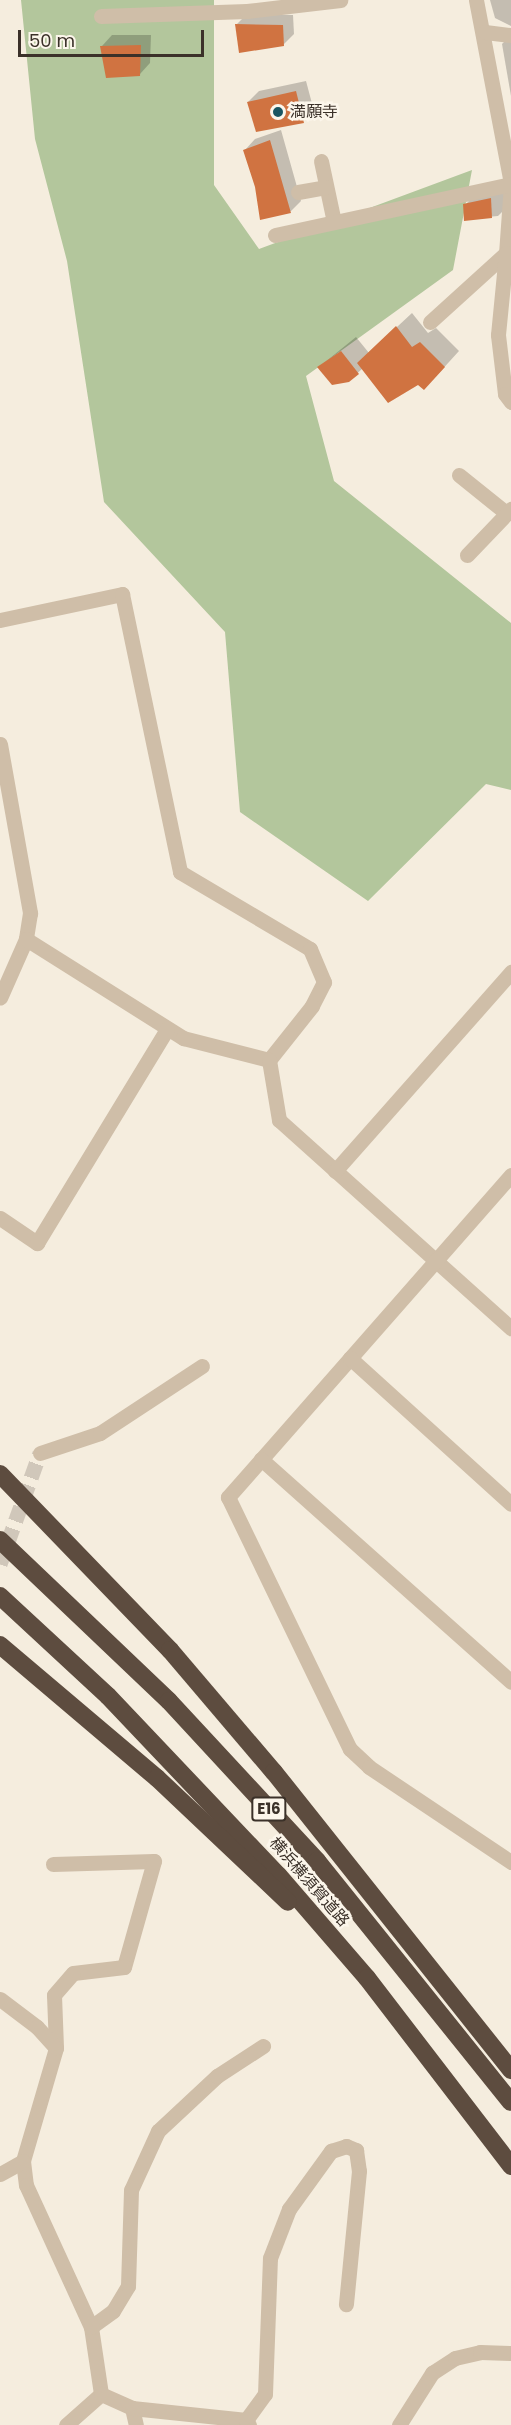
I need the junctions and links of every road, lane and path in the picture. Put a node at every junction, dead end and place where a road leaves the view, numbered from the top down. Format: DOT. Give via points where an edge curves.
graph roads {
  1 [pos="340,0"];
  2 [pos="476,0"];
  3 [pos="101,16"];
  4 [pos="484,32"];
  5 [pos="511,35"];
  6 [pos="321,161"];
  7 [pos="511,184"];
  8 [pos="326,187"];
  9 [pos="298,192"];
  10 [pos="334,222"];
  11 [pos="275,235"];
  12 [pos="509,254"];
  13 [pos="430,321"];
  14 [pos="511,402"];
  15 [pos="459,475"];
  16 [pos="508,511"];
  17 [pos="467,555"];
  18 [pos="0,620"];
  19 [pos="0,744"];
  20 [pos="3,791"];
  21 [pos="26,939"];
  22 [pos="511,972"];
  23 [pos="0,998"];
  24 [pos="167,1029"];
  25 [pos="269,1060"];
  26 [pos="335,1171"];
  27 [pos="511,1174"];
  28 [pos="0,1218"];
  29 [pos="435,1260"];
  30 [pos="511,1328"];
  31 [pos="350,1358"];
  32 [pos="202,1366"];
  33 [pos="40,1453"];
  34 [pos="261,1459"];
  35 [pos="0,1474"];
  36 [pos="511,1504"];
  37 [pos="0,1540"];
  38 [pos="0,1596"];
  39 [pos="0,1645"];
  40 [pos="511,1682"];
  41 [pos="511,1862"];
  42 [pos="53,1864"];
  43 [pos="367,1978"];
  44 [pos="0,1999"];
  45 [pos="263,2046"];
  46 [pos="56,2048"];
  47 [pos="511,2070"];
  48 [pos="511,2102"];
  49 [pos="23,2161"];
  50 [pos="511,2166"];
  51 [pos="0,2174"];
  52 [pos="346,2304"];
  53 [pos="91,2327"];
  54 [pos="511,2353"];
  55 [pos="101,2394"];
  56 [pos="132,2408"];
  57 [pos="248,2423"];
  58 [pos="66,2425"];
  59 [pos="136,2425"];
  60 [pos="399,2425"];
  1 -- 3 [label="street" via="247,11"];
  2 -- 4 [label="street"];
  4 -- 5 [label="street"];
  4 -- 7 [label="street"];
  6 -- 8 [label="street"];
  7 -- 10 [label="street"];
  7 -- 12 [label="street"];
  8 -- 9 [label="street"];
  8 -- 10 [label="street"];
  10 -- 11 [label="street"];
  12 -- 13 [label="street"];
  12 -- 14 [label="street" via="498,334 505,394"];
  15 -- 16 [label="street"];
  16 -- 17 [label="street"];
  18 -- 25 [label="street" via="122,594 180,872 309,949 324,982 312,1006"];
  19 -- 20 [label="street"];
  20 -- 21 [label="street" via="30,913"];
  21 -- 23 [label="street"];
  21 -- 24 [label="street"];
  22 -- 26 [label="street"];
  24 -- 25 [label="street" via="183,1038"];
  24 -- 28 [label="street" via="38,1243"];
  25 -- 26 [label="street" via="279,1120"];
  26 -- 29 [label="street"];
  27 -- 29 [label="street"];
  29 -- 30 [label="street"];
  29 -- 31 [label="street"];
  31 -- 34 [label="street"];
  31 -- 36 [label="street"];
  32 -- 33 [label="street" via="100,1433"];
  34 -- 40 [label="street"];
  34 -- 41 [label="street" via="228,1497 350,1749 369,1767"];
  35 -- 47 [label="highway" via="170,1650 273,1772"];
  37 -- 48 [label="highway, 横浜横須賀道路 / E16" via="170,1701 316,1861"];
  38 -- 43 [label="highway, 横浜横須賀道路 / E16" via="184,1773"];
  39 -- 43 [label="highway" via="157,1778"];
  42 -- 46 [label="street" via="154,1861 124,1968 73,1973 54,1995"];
  43 -- 50 [label="highway, 横浜横須賀道路 / E16"];
  44 -- 46 [label="street" via="37,2027"];
  45 -- 53 [label="street" via="217,2076 158,2131 131,2190 128,2286 113,2311"];
  46 -- 49 [label="street"];
  49 -- 51 [label="street"];
  49 -- 53 [label="street" via="26,2185"];
  52 -- 57 [label="street" via="358,2171 356,2150 346,2145 331,2151 290,2209 270,2258 265,2394"];
  53 -- 55 [label="street"];
  54 -- 60 [label="street" via="480,2352 447,2363 432,2373"];
  55 -- 56 [label="street"];
  55 -- 58 [label="street"];
  56 -- 57 [label="street"];
  56 -- 59 [label="street"];
}
